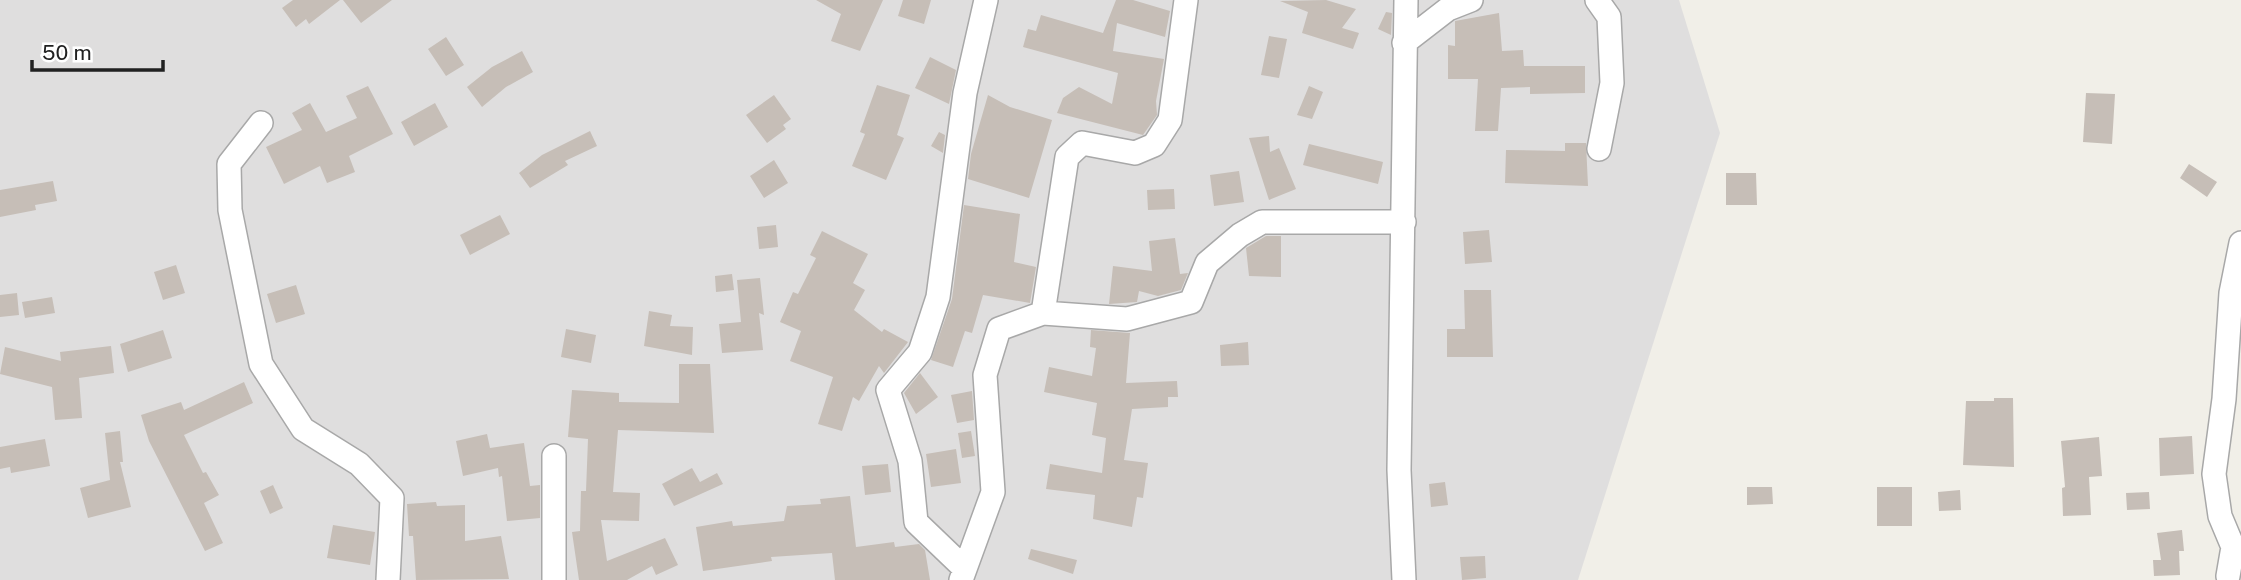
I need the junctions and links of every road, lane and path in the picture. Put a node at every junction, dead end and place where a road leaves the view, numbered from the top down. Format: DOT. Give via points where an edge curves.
graph roads {
  1 [pos="986,0"];
  2 [pos="1186,0"];
  3 [pos="1406,0"];
  4 [pos="1471,0"];
  5 [pos="1597,0"];
  6 [pos="1404,43"];
  7 [pos="261,123"];
  8 [pos="1599,149"];
  9 [pos="1404,222"];
  10 [pos="2241,243"];
  11 [pos="1043,313"];
  12 [pos="554,456"];
  13 [pos="963,574"];
  14 [pos="2228,576"];
  15 [pos="388,580"];
  16 [pos="554,580"];
  17 [pos="1404,580"];
  1 -- 13 [label="street" via="965,93 938,297 920,352 888,390 910,461 916,522"];
  2 -- 11 [label="street" via="1170,120 1154,145 1135,153 1083,143 1067,157"];
  3 -- 6 [label="street"];
  4 -- 6 [label="street" via="1448,9"];
  5 -- 8 [label="street" via="1609,17 1612,83"];
  6 -- 9 [label="street"];
  7 -- 15 [label="street" via="229,164 230,210 261,364 303,429 359,464 393,498"];
  9 -- 11 [label="street" via="1262,222 1208,263 1191,302 1127,318"];
  9 -- 17 [label="street" via="1399,470"];
  10 -- 14 [label="street" via="2231,293 2214,474 2220,516 2233,547"];
  11 -- 13 [label="street" via="999,329 985,376 993,492"];
  12 -- 16 [label="street"];
}
